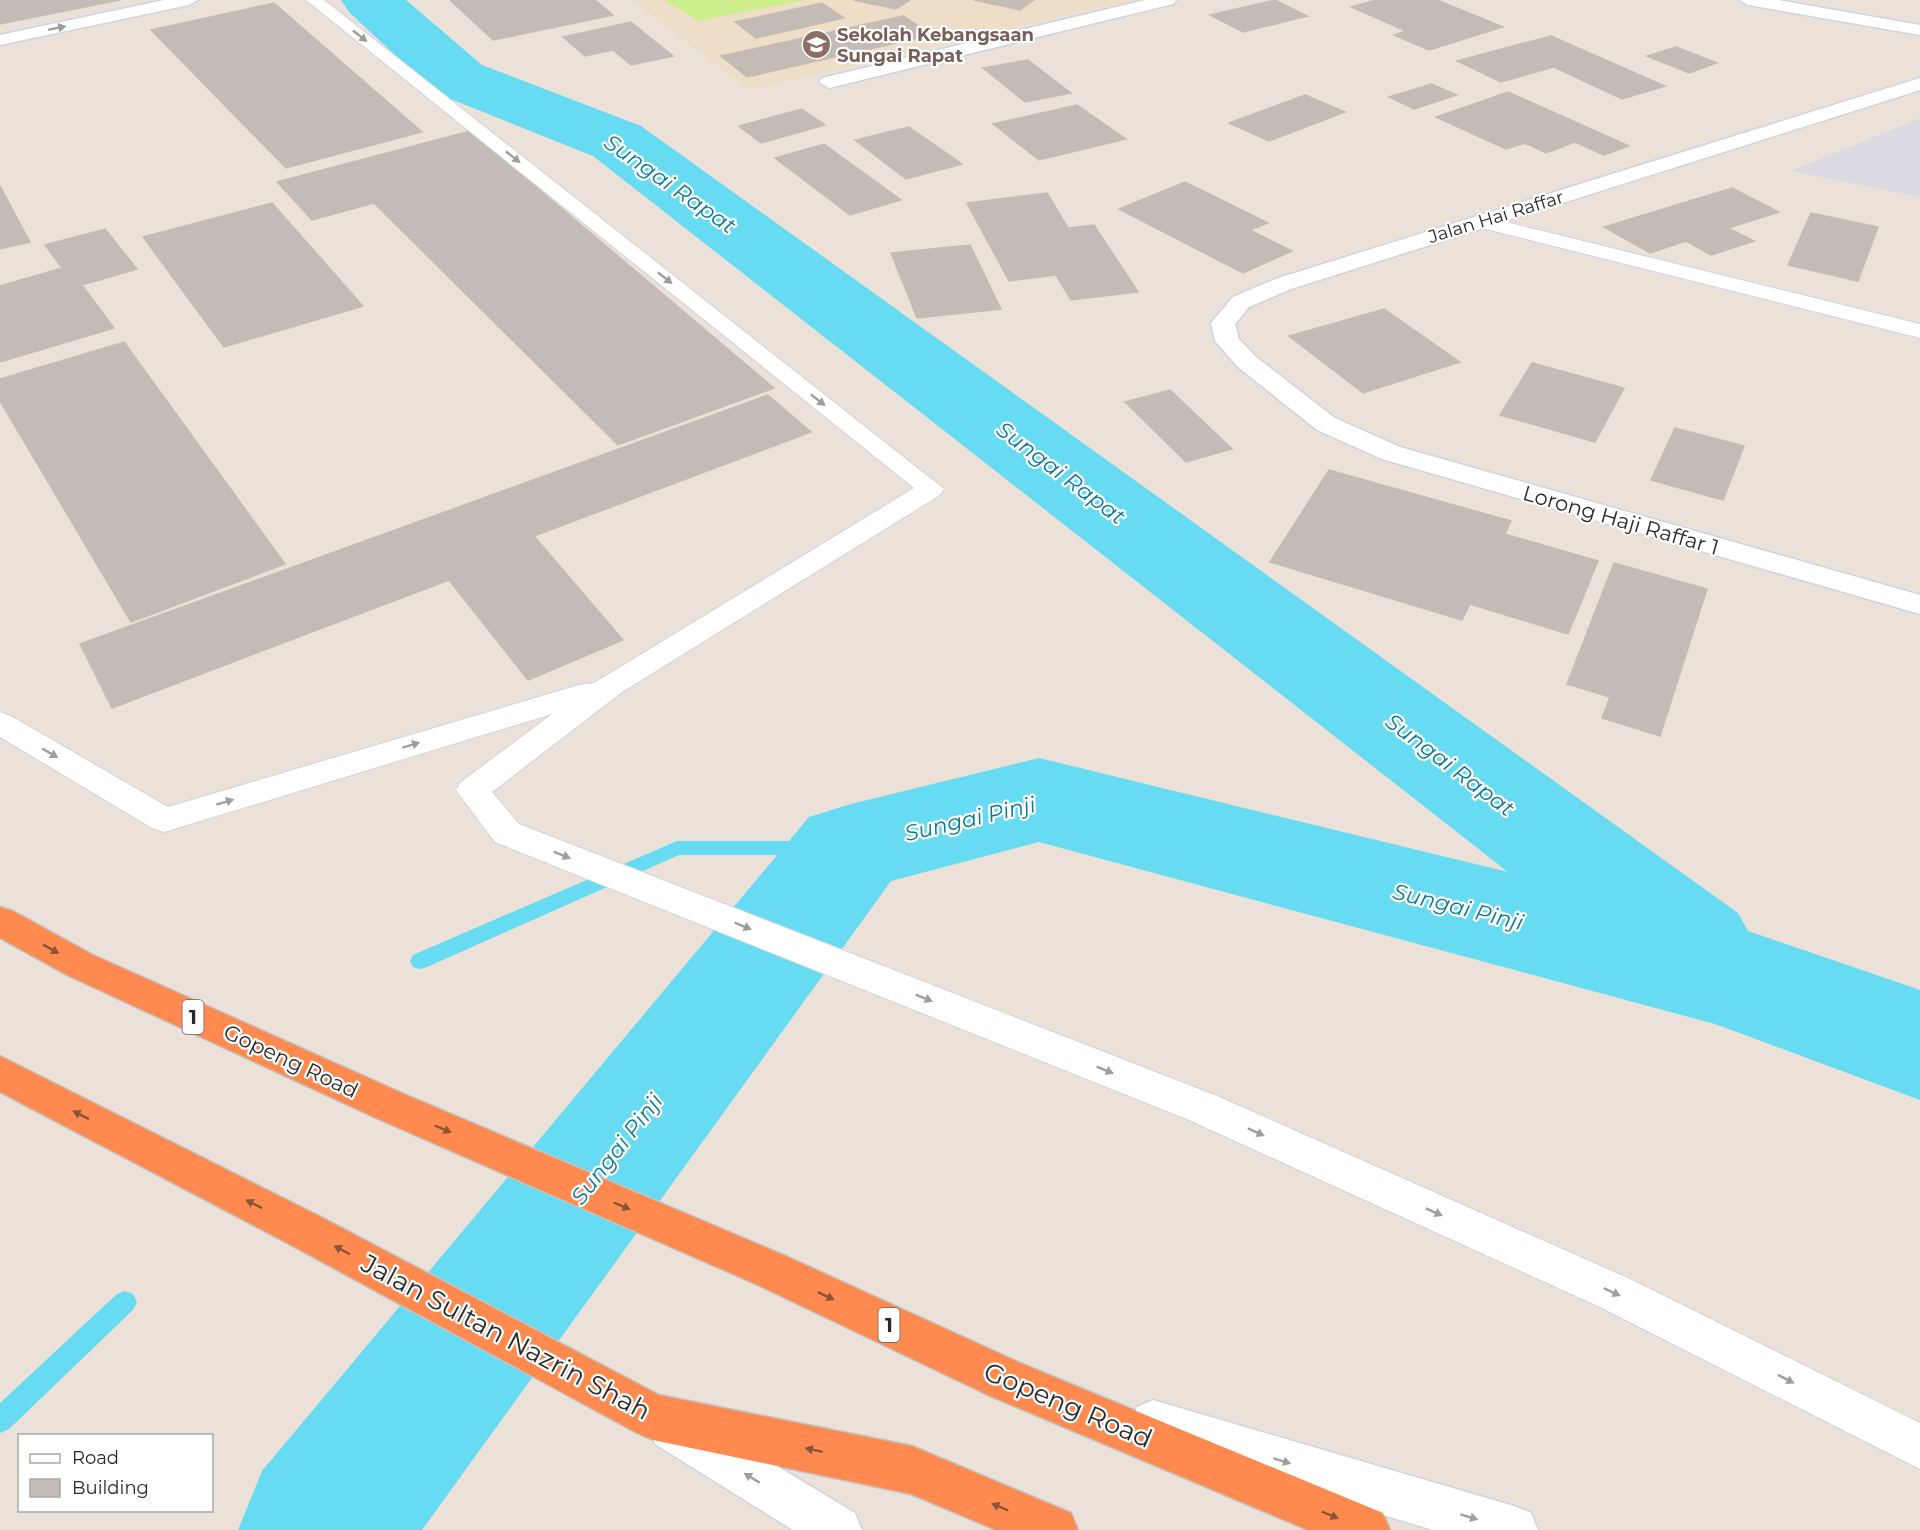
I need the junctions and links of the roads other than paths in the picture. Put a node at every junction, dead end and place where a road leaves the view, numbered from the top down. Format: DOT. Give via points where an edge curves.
graph roads {
  1 [pos="189,0"];
  2 [pos="314,0"];
  3 [pos="1167,0"];
  4 [pos="1748,0"];
  5 [pos="1920,30"];
  6 [pos="0,40"];
  7 [pos="829,82"];
  8 [pos="1920,84"];
  9 [pos="1481,222"];
  10 [pos="1920,331"];
  11 [pos="1326,424"];
  12 [pos="1920,605"];
  13 [pos="611,686"];
  14 [pos="0,723"];
  15 [pos="0,921"];
  16 [pos="0,1073"];
  17 [pos="1004,1379"];
  18 [pos="653,1417"];
  19 [pos="1920,1447"];
  20 [pos="838,1530"];
  21 [pos="1054,1530"];
  22 [pos="1366,1530"];
  23 [pos="1514,1530"];
  6 -- 1 [label="street, one-way"];
  2 -- 13 [label="lane, one-way" via="931,489"];
  3 -- 7 [label="street"];
  4 -- 5 [label="street"];
  8 -- 9 [label="street, Jalan Hai Raffar"];
  9 -- 10 [label="lane"];
  9 -- 11 [label="street, Jalan Hai Raffar" via="1283,284 1241,302 1223,323 1227,341 1247,362"];
  11 -- 12 [label="street, Lorong Haji Raffar 1" via="1391,453 1469,477"];
  14 -- 13 [label="lane, one-way" via="165,820"];
  13 -- 19 [label="lane, one-way" via="472,790 507,833 1203,1108 1615,1293"];
  15 -- 17 [label="highway, Gopeng Road / 1, one-way" via="80,965 390,1106 773,1271"];
  18 -- 16 [label="highway, Jalan Sultan Nazrin Shah, one-way"];
  17 -- 22 [label="highway, Gopeng Road, one-way"];
  17 -- 23 [label="street, 1, one-way"];
  20 -- 18 [label="street, one-way"];
  21 -- 18 [label="highway, Jalan Sultan Nazrin Shah, one-way" via="912,1470"];
}
